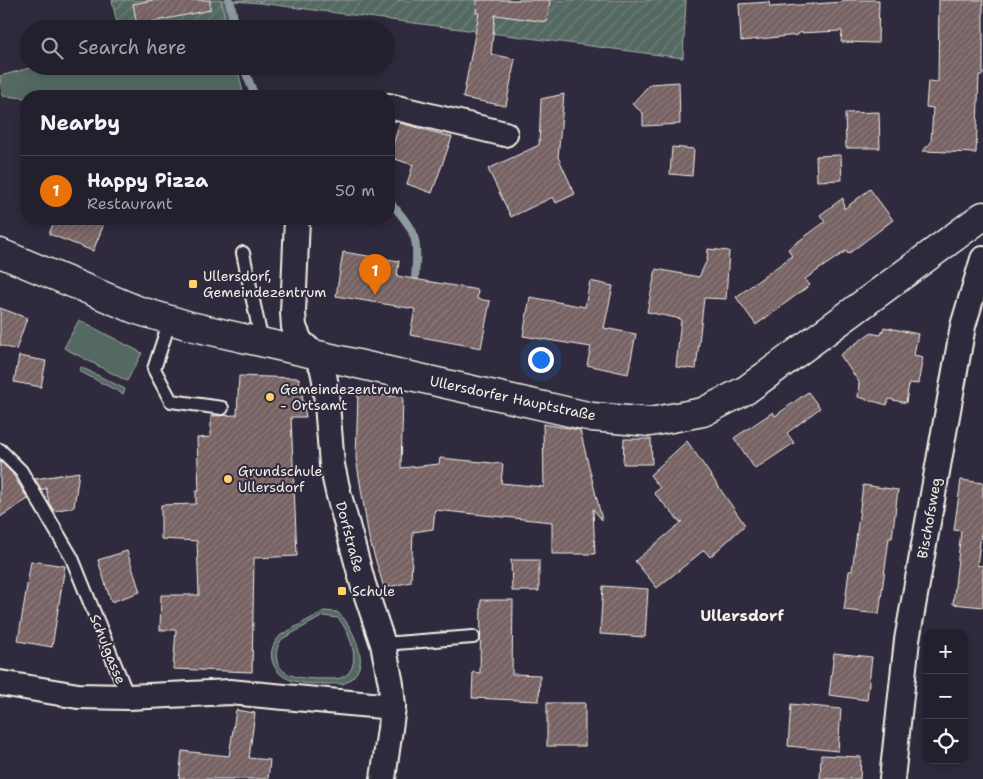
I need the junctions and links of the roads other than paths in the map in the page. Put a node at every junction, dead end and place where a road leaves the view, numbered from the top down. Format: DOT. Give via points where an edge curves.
graph roads {
  1 [pos="395,107"];
  2 [pos="505,134"];
  3 [pos="983,216"];
  4 [pos="298,225"];
  5 [pos="243,253"];
  6 [pos="0,254"];
  7 [pos="983,259"];
  8 [pos="170,320"];
  9 [pos="262,343"];
  10 [pos="313,353"];
  11 [pos="222,408"];
  12 [pos="0,450"];
  13 [pos="473,637"];
  14 [pos="383,644"];
  15 [pos="0,683"];
  16 [pos="128,697"];
  17 [pos="394,707"];
  18 [pos="384,779"];
  19 [pos="892,779"];
  1 -- 2 [label="street"];
  3 -- 10 [label="main road, Ullersdorfer Hauptstraße" via="746,390 703,412 650,422 592,416"];
  4 -- 10 [label="street, Dorfstraße" via="294,327 300,341"];
  5 -- 9 [label="lane"];
  6 -- 8 [label="main road, Ullersdorfer Hauptstraße" via="137,310"];
  7 -- 19 [label="street, Bischofsweg" via="963,326 907,640"];
  8 -- 9 [label="main road, Ullersdorfer Hauptstraße"];
  8 -- 11 [label="lane" via="154,369 171,401"];
  9 -- 10 [label="main road, Ullersdorfer Hauptstraße"];
  10 -- 14 [label="street, Dorfstraße" via="322,366 325,380 332,465 344,520"];
  12 -- 16 [label="lane, Schulgasse" via="21,471 72,558"];
  13 -- 14 [label="lane"];
  14 -- 17 [label="street, Dorfstraße"];
  15 -- 16 [label="street" via="78,696"];
  16 -- 17 [label="street, Schulgasse" via="230,692"];
  17 -- 18 [label="street, Dorfstraße"];
}
